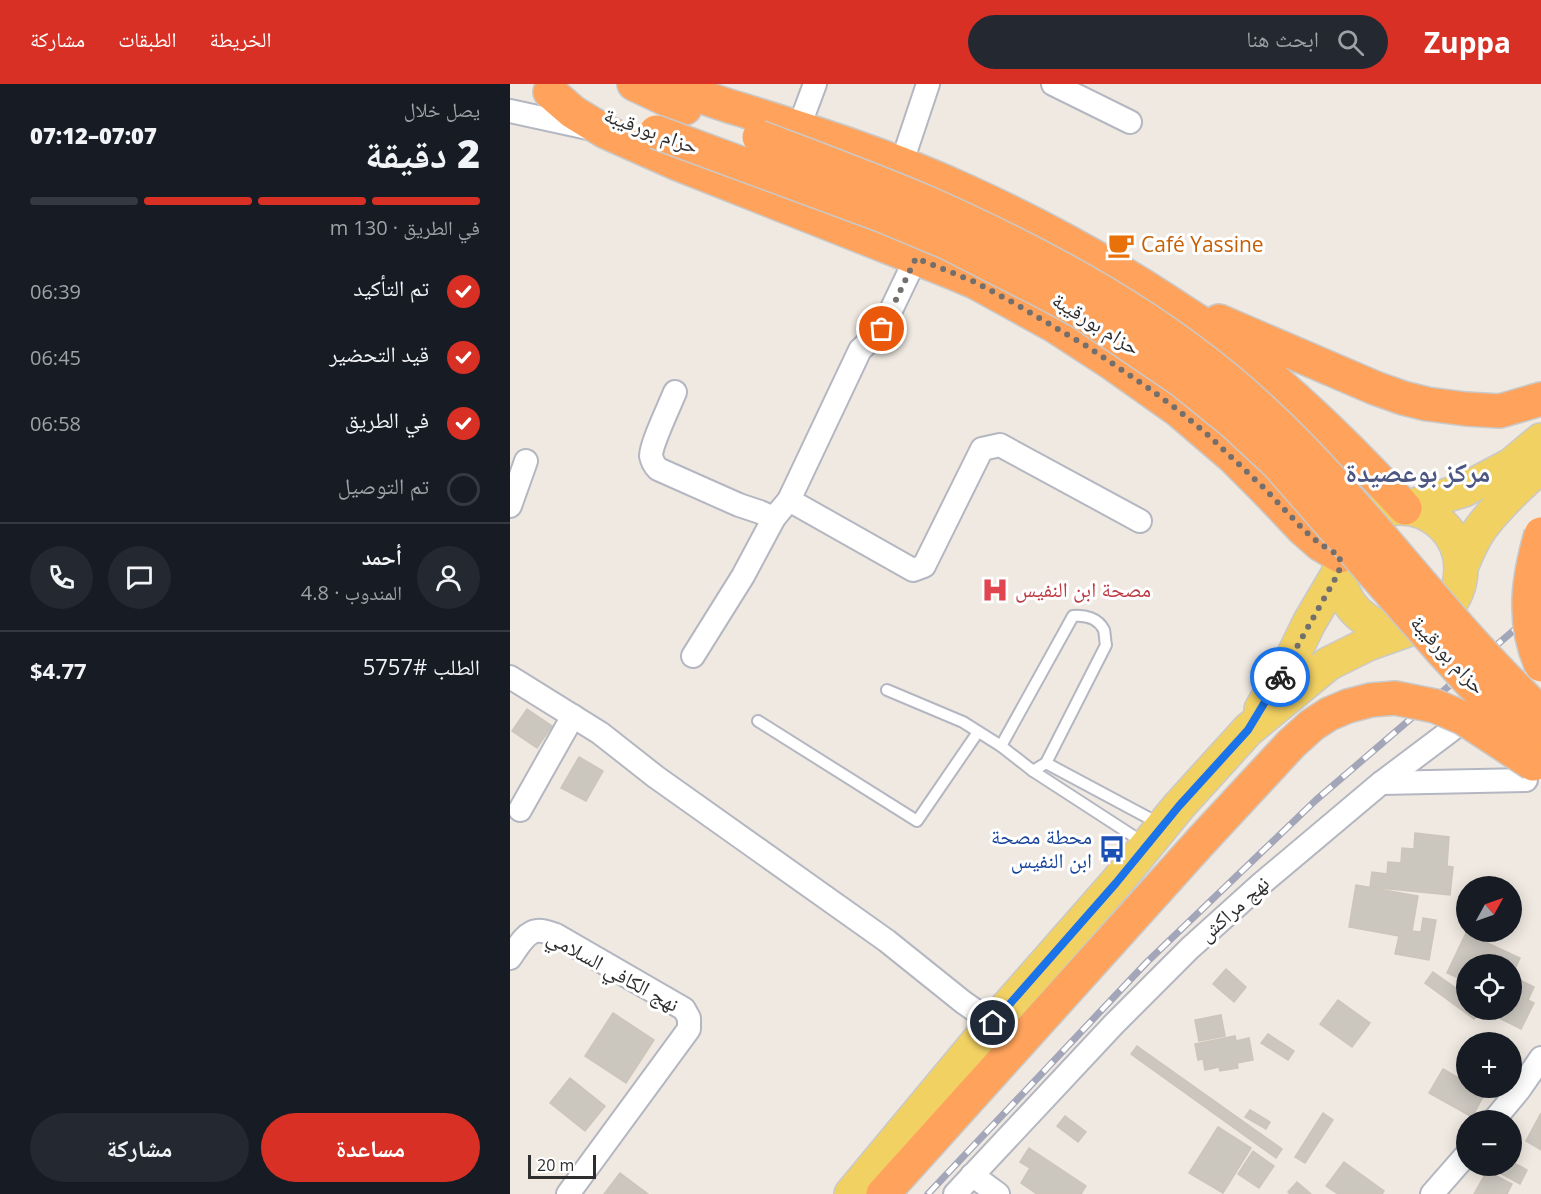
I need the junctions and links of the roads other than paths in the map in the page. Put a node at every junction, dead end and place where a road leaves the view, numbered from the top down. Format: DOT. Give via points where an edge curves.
graph roads {
  1 [pos="634,84"];
  2 [pos="666,84"];
  3 [pos="815,84"];
  4 [pos="928,84"];
  5 [pos="1053,84"];
  6 [pos="539,88"];
  7 [pos="510,111"];
  8 [pos="1130,122"];
  9 [pos="799,128"];
  10 [pos="606,132"];
  11 [pos="901,165"];
  12 [pos="916,258"];
  13 [pos="1125,273"];
  14 [pos="675,392"];
  15 [pos="1541,399"];
  16 [pos="1541,440"];
  17 [pos="526,461"];
  18 [pos="1541,466"];
  19 [pos="789,500"];
  20 [pos="510,506"];
  21 [pos="1405,507"];
  22 [pos="774,518"];
  23 [pos="1140,521"];
  24 [pos="1541,534"];
  25 [pos="1340,564"];
  26 [pos="1462,566"];
  27 [pos="1410,629"];
  28 [pos="693,656"];
  29 [pos="1541,656"];
  30 [pos="1541,665"];
  31 [pos="510,677"];
  32 [pos="887,690"];
  33 [pos="1541,713"];
  34 [pos="573,716"];
  35 [pos="759,721"];
  36 [pos="1461,723"];
  37 [pos="1248,730"];
  38 [pos="978,732"];
  39 [pos="1001,746"];
  40 [pos="1541,749"];
  41 [pos="1046,763"];
  42 [pos="1033,771"];
  43 [pos="1536,781"];
  44 [pos="1381,783"];
  45 [pos="520,810"];
  46 [pos="1155,836"];
  47 [pos="510,958"];
  48 [pos="993,1023"];
  49 [pos="1541,1058"];
  50 [pos="1502,1110"];
  51 [pos="1456,1167"];
  52 [pos="972,1176"];
  53 [pos="568,1194"];
  54 [pos="851,1194"];
  55 [pos="883,1194"];
  56 [pos="955,1194"];
  57 [pos="998,1194"];
  58 [pos="1432,1194"];
  1 -- 33 [label="highway, حزام بورقيبة, bridge" via="981,228 1100,291 1168,334 1237,387 1280,428 1333,483 1466,637"];
  2 -- 9 [label="highway"];
  3 -- 9 [label="street"];
  4 -- 11 [label="street"];
  5 -- 8 [label="street"];
  6 -- 10 [label="highway"];
  6 -- 40 [label="highway, حزام بورقيبة, bridge" via="948,243 1080,312 1181,380 1278,464 1472,684"];
  7 -- 10 [label="street"];
  9 -- 11 [label="highway"];
  10 -- 12 [label="highway"];
  11 -- 13 [label="highway" via="968,192"];
  12 -- 19 [label="street" via="882,329 860,350"];
  12 -- 25 [label="highway" via="1014,303 1147,387 1208,435"];
  13 -- 15 [label="highway" via="1219,321 1403,398 1447,407 1500,411"];
  13 -- 21 [label="highway" via="1240,351"];
  14 -- 22 [label="street" via="653,448 654,464"];
  16 -- 21 [label="main road" via="1511,465 1464,490"];
  17 -- 20 [label="street"];
  18 -- 26 [label="main road" via="1484,524"];
  19 -- 22 [label="street"];
  19 -- 23 [label="street" via="913,570 924,566 982,449 1000,444"];
  21 -- 25 [label="main road" via="1390,508 1363,519 1345,542"];
  21 -- 26 [label="main road" via="1438,520 1458,548"];
  22 -- 28 [label="street"];
  24 -- 30 [label="highway, bridge" via="1528,597 1530,629"];
  25 -- 27 [label="main road" via="1344,592 1354,609 1370,622 1389,629"];
  25 -- 37 [label="main road" via="1292,658"];
  26 -- 27 [label="main road" via="1456,595 1448,608 1424,626"];
  27 -- 37 [label="main road" via="1328,664"];
  29 -- 36 [label="street, نهج مراكش" via="1522,676"];
  31 -- 34 [label="street"];
  32 -- 38 [label="lane"];
  34 -- 45 [label="street"];
  34 -- 48 [label="street" via="887,941"];
  35 -- 38 [label="lane" via="917,821"];
  36 -- 43 [label="street"];
  36 -- 44 [label="street, نهج مراكش"];
  37 -- 46 [label="main road"];
  38 -- 39 [label="lane"];
  39 -- 41 [label="lane" via="1073,616 1084,615 1104,630 1106,645"];
  39 -- 42 [label="lane"];
  41 -- 42 [label="lane"];
  41 -- 46 [label="lane"];
  42 -- 46 [label="lane"];
  43 -- 44 [label="street"];
  43 -- 55 [label="highway, bridge" via="1527,760 1463,718 1435,705 1395,698 1371,700 1329,714 1291,744"];
  44 -- 52 [label="street, نهج مراكش" via="1190,948"];
  46 -- 48 [label="main road"];
  47 -- 53 [label="street, نهج الكافي السلامي" via="531,932 556,935 684,1009 689,1018 689,1029"];
  48 -- 54 [label="main road"];
  49 -- 50 [label="street"];
  51 -- 58 [label="street"];
  52 -- 56 [label="street, نهج مراكش"];
  52 -- 57 [label="street"];
}
